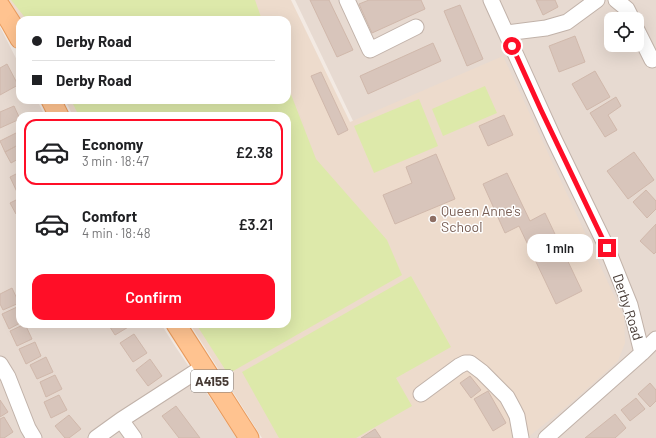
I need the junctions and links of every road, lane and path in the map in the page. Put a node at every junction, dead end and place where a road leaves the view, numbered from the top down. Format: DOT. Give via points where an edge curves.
graph roads {
  1 [pos="347,0"];
  2 [pos="491,0"];
  3 [pos="597,0"];
  4 [pos="616,0"];
  5 [pos="0,6"];
  6 [pos="628,12"];
  7 [pos="416,26"];
  8 [pos="16,32"];
  9 [pos="506,33"];
  10 [pos="644,44"];
  11 [pos="652,60"];
  12 [pos="179,328"];
  13 [pos="656,339"];
  14 [pos="642,353"];
  15 [pos="0,364"];
  16 [pos="203,367"];
  17 [pos="421,394"];
  18 [pos="121,420"];
  19 [pos="34,438"];
  20 [pos="96,438"];
  21 [pos="134,438"];
  22 [pos="249,438"];
  23 [pos="521,438"];
  24 [pos="546,438"];
  1 -- 7 [label="street" via="370,50"];
  2 -- 9 [label="street, Derby Road"];
  3 -- 9 [label="street" via="567,22 546,28"];
  4 -- 6 [label="street"];
  5 -- 8 [label="main road"];
  9 -- 14 [label="street, Derby Road" via="607,248 630,305"];
  10 -- 11 [label="street"];
  12 -- 16 [label="main road, A4155"];
  13 -- 14 [label="street"];
  14 -- 24 [label="street"];
  15 -- 19 [label="street"];
  16 -- 18 [label="street"];
  16 -- 22 [label="main road, A4155"];
  17 -- 23 [label="street" via="459,366 470,363 506,397 517,416"];
  18 -- 20 [label="street"];
  18 -- 21 [label="street"];
}
